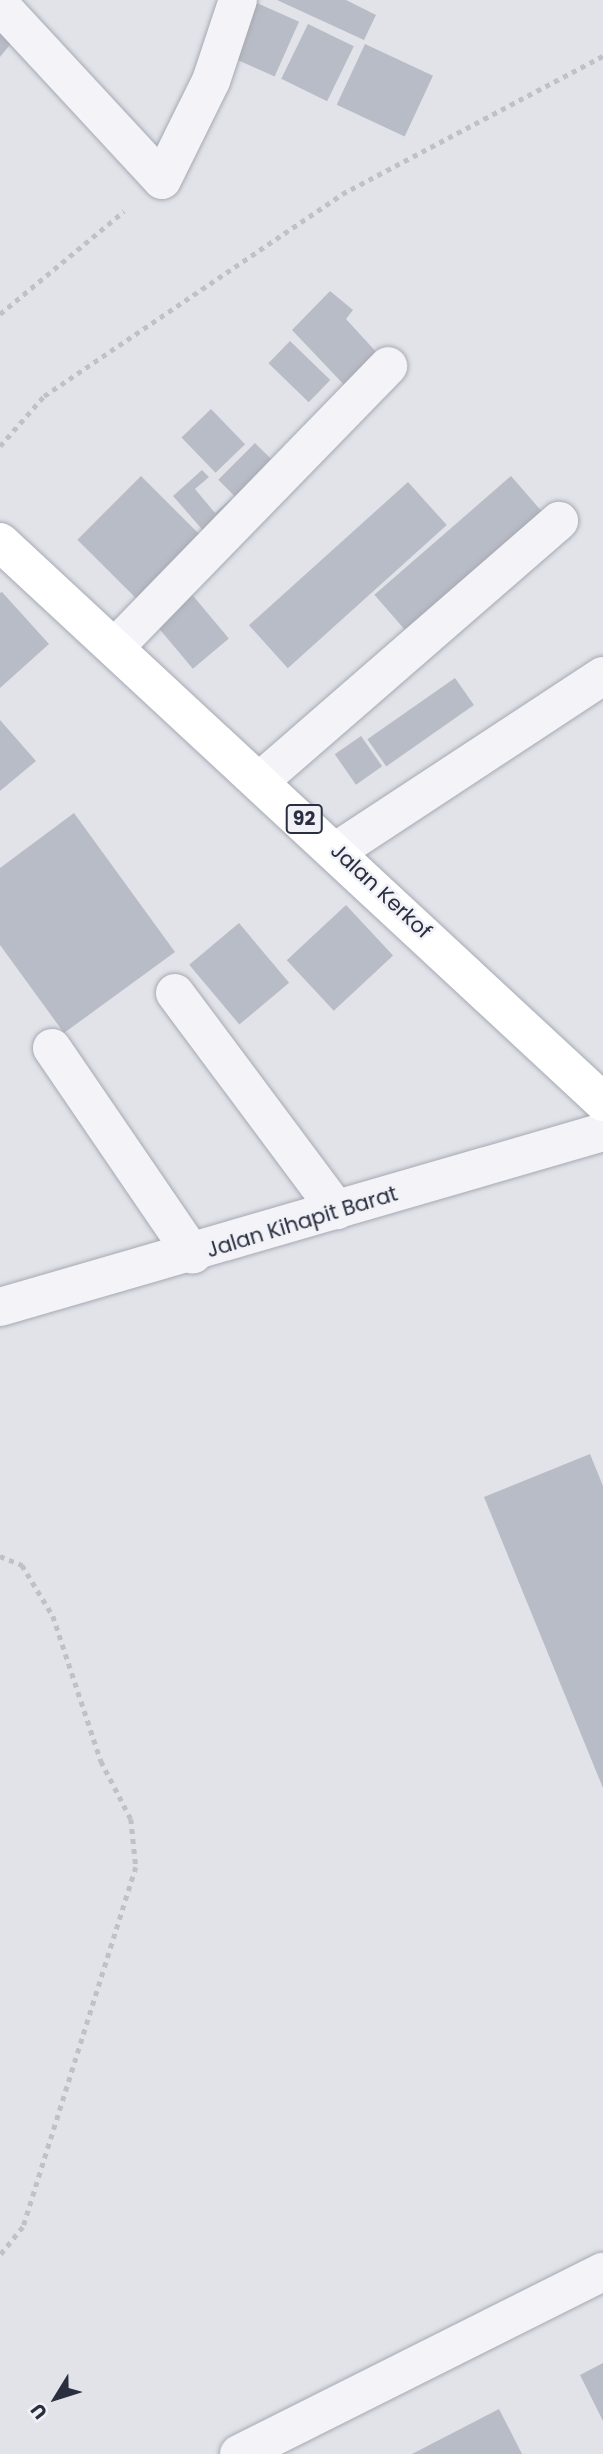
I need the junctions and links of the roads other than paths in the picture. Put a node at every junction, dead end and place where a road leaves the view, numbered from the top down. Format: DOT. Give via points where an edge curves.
graph roads {
  1 [pos="238,0"];
  2 [pos="0,5"];
  3 [pos="388,366"];
  4 [pos="558,521"];
  5 [pos="0,542"];
  6 [pos="117,645"];
  7 [pos="603,676"];
  8 [pos="261,780"];
  9 [pos="338,849"];
  10 [pos="175,993"];
  11 [pos="52,1048"];
  12 [pos="603,1102"];
  13 [pos="603,1132"];
  14 [pos="337,1210"];
  15 [pos="193,1255"];
  16 [pos="0,1307"];
  17 [pos="603,2272"];
  18 [pos="239,2454"];
  1 -- 2 [label="street" via="211,81 162,180"];
  3 -- 6 [label="street"];
  4 -- 8 [label="street"];
  5 -- 6 [label="main road, Jalan Kerkof / 92"];
  6 -- 8 [label="main road, Jalan Kerkof / 92"];
  7 -- 9 [label="street"];
  8 -- 9 [label="main road, Jalan Kerkof / 92"];
  9 -- 12 [label="main road, Jalan Kerkof / 92"];
  10 -- 14 [label="street"];
  11 -- 15 [label="street"];
  13 -- 14 [label="street, Jalan Kihapit Barat"];
  14 -- 15 [label="street, Jalan Kihapit Barat"];
  15 -- 16 [label="street, Jalan Kihapit Barat"];
  17 -- 18 [label="street"];
}
